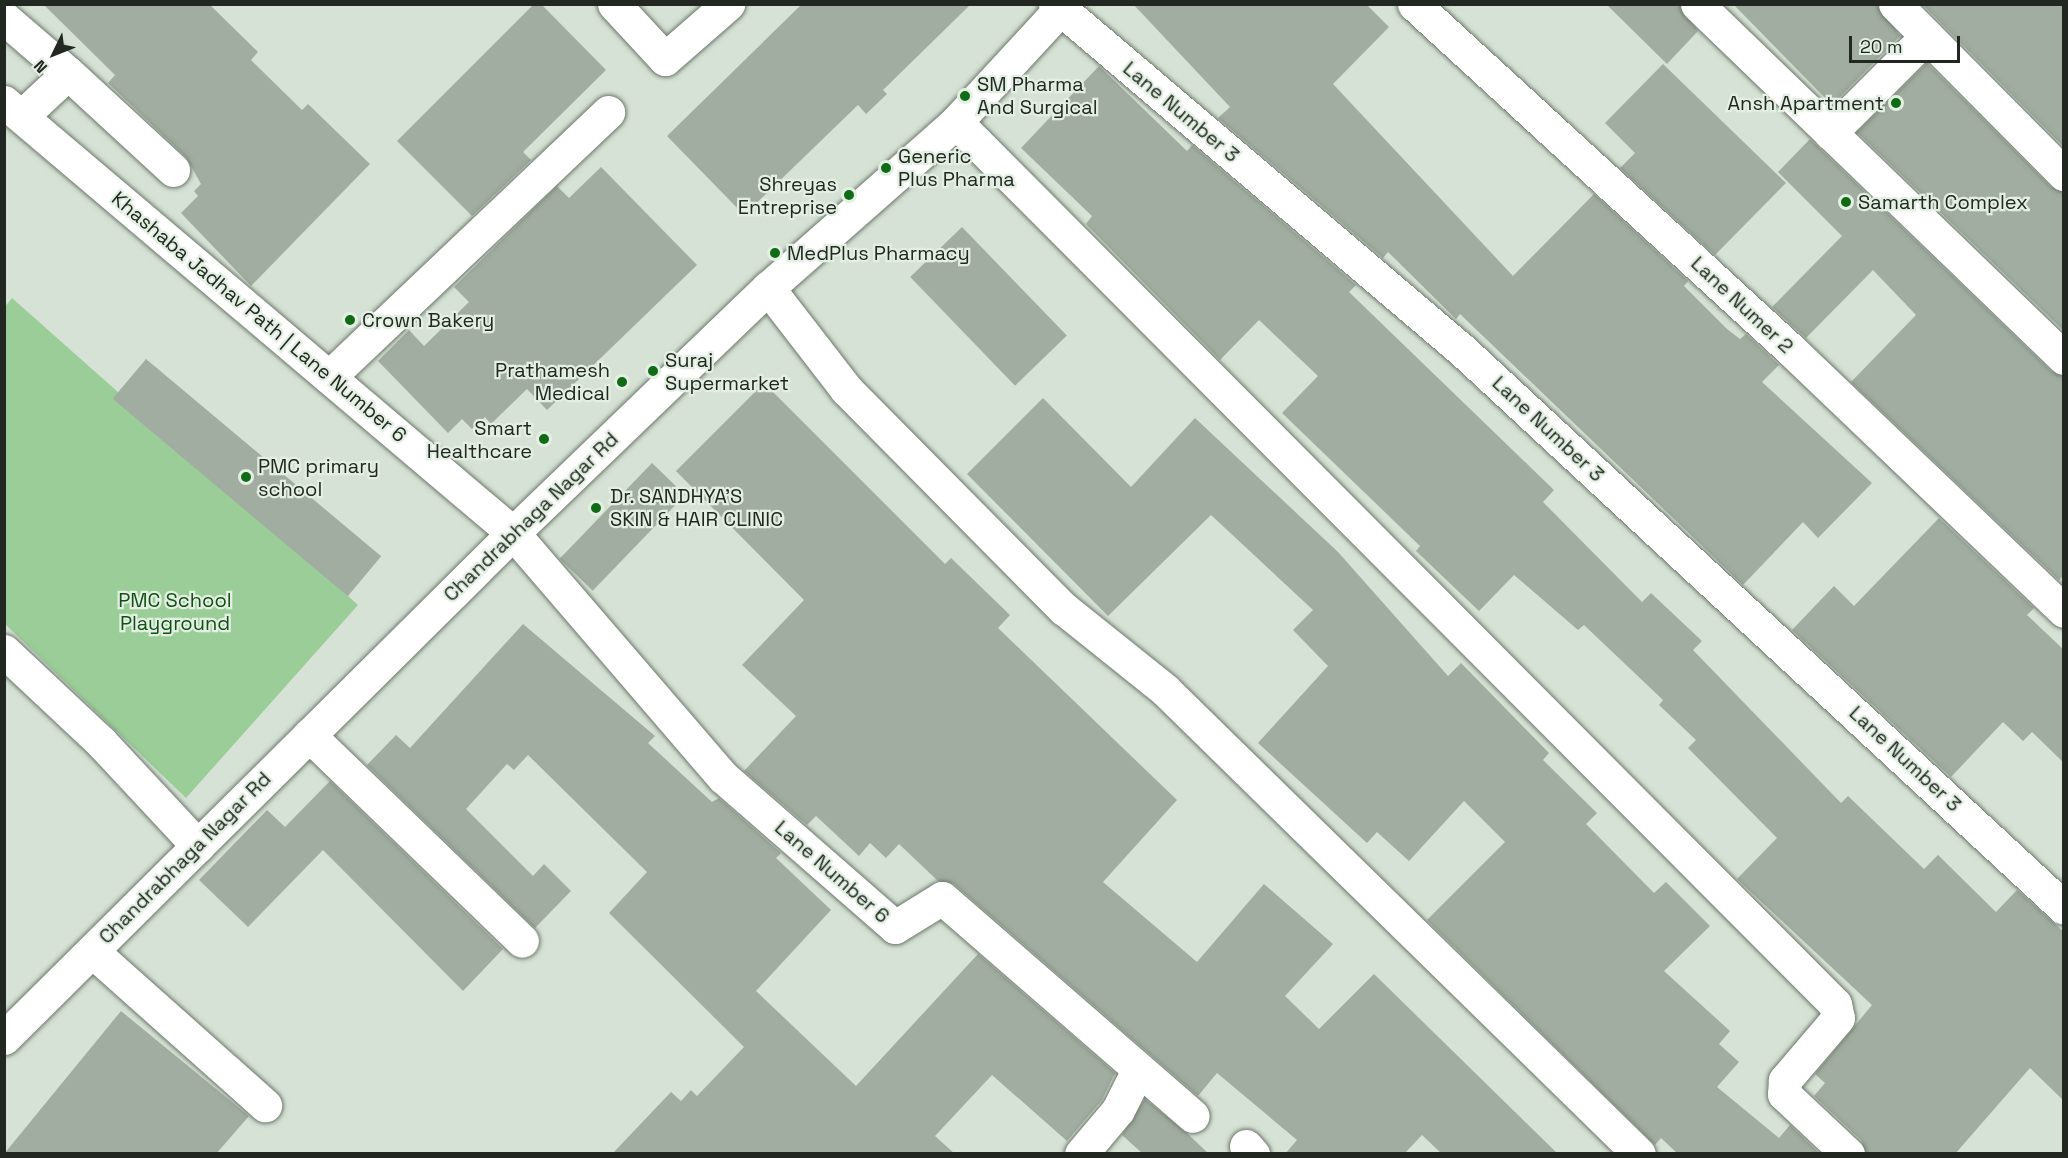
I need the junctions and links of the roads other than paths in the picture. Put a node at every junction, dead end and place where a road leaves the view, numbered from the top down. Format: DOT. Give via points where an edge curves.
graph roads {
  1 [pos="614,4"];
  2 [pos="728,4"];
  3 [pos="1414,4"];
  4 [pos="1697,4"];
  5 [pos="1895,4"];
  6 [pos="1060,6"];
  7 [pos="4,18"];
  8 [pos="1927,36"];
  9 [pos="68,73"];
  10 [pos="13,109"];
  11 [pos="609,112"];
  12 [pos="956,123"];
  13 [pos="1830,133"];
  14 [pos="173,170"];
  15 [pos="2064,174"];
  16 [pos="768,288"];
  17 [pos="2064,358"];
  18 [pos="329,377"];
  19 [pos="513,533"];
  20 [pos="2064,611"];
  21 [pos="4,651"];
  22 [pos="309,735"];
  23 [pos="198,846"];
  24 [pos="2064,908"];
  25 [pos="522,941"];
  26 [pos="92,951"];
  27 [pos="4,1038"];
  28 [pos="1138,1070"];
  29 [pos="266,1105"];
  30 [pos="1193,1116"];
  31 [pos="1081,1154"];
  32 [pos="1639,1154"];
  33 [pos="1848,1154"];
  1 -- 2 [label="street" via="665,59"];
  3 -- 20 [label="street, Lane Numer 2" via="1790,349"];
  4 -- 13 [label="street"];
  5 -- 8 [label="street"];
  6 -- 12 [label="street, Chandrabhaga Nagar Rd"];
  6 -- 24 [label="street, Lane Number 3" via="1463,351"];
  7 -- 9 [label="street"];
  8 -- 13 [label="street"];
  8 -- 15 [label="street"];
  9 -- 10 [label="street"];
  9 -- 14 [label="street"];
  10 -- 18 [label="street, Khashaba Jadhav Path | Lane Number 6"];
  11 -- 18 [label="street"];
  12 -- 16 [label="street, Chandrabhaga Nagar Rd"];
  12 -- 33 [label="street" via="1835,1004 1838,1018 1785,1080 1784,1094"];
  13 -- 17 [label="street"];
  16 -- 19 [label="street, Chandrabhaga Nagar Rd"];
  16 -- 32 [label="street" via="846,389 1064,609 1165,690"];
  18 -- 19 [label="street, Khashaba Jadhav Path | Lane Number 6"];
  19 -- 22 [label="street, Chandrabhaga Nagar Rd"];
  19 -- 28 [label="street, Lane Number 6" via="723,777 896,927 942,898"];
  21 -- 23 [label="street" via="101,742"];
  22 -- 23 [label="street, Chandrabhaga Nagar Rd"];
  22 -- 25 [label="street"];
  23 -- 26 [label="street, Chandrabhaga Nagar Rd"];
  26 -- 27 [label="street, Chandrabhaga Nagar Rd"];
  26 -- 29 [label="street"];
  28 -- 30 [label="street"];
  28 -- 31 [label="street" via="1118,1110"];
}
